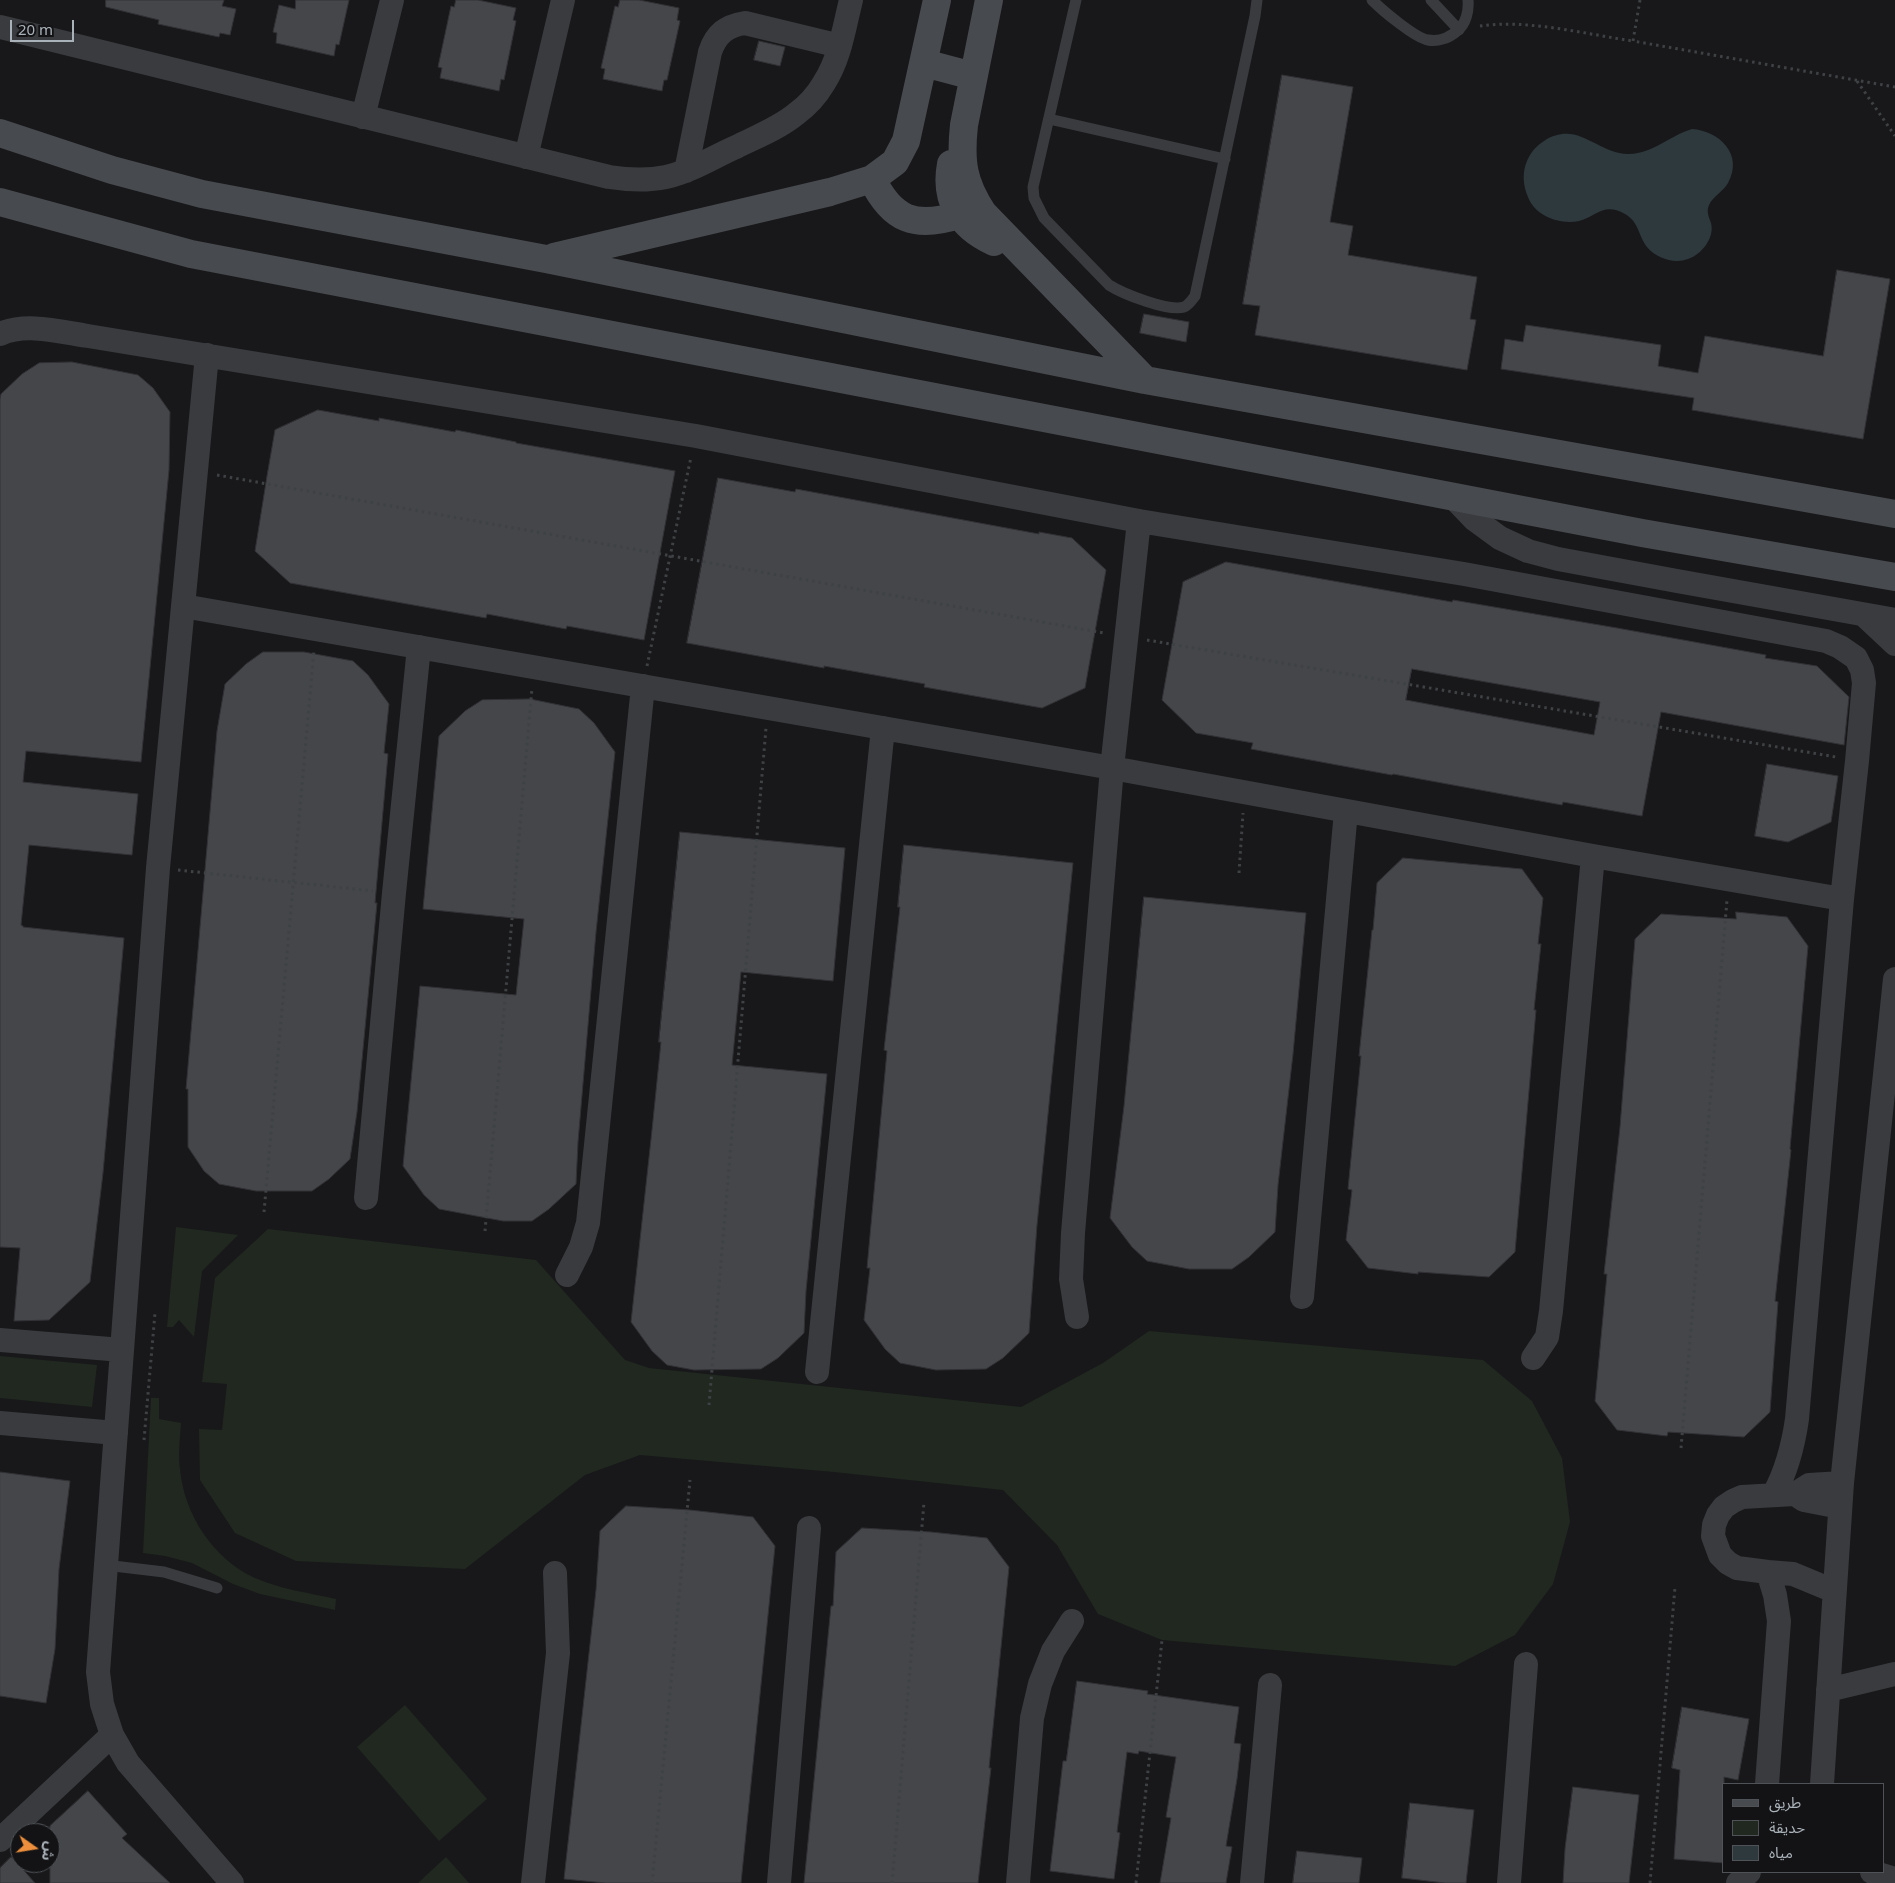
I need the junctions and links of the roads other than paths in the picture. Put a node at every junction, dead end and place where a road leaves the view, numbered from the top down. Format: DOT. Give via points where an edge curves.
graph roads {
  1 [pos="392,0"];
  2 [pos="563,0"];
  3 [pos="851,0"];
  4 [pos="937,0"];
  5 [pos="989,0"];
  6 [pos="1076,0"];
  7 [pos="1257,0"];
  8 [pos="1372,0"];
  9 [pos="1432,0"];
  10 [pos="1468,0"];
  11 [pos="0,26"];
  12 [pos="1458,30"];
  13 [pos="840,46"];
  14 [pos="924,63"];
  15 [pos="973,76"];
  16 [pos="363,117"];
  17 [pos="1049,119"];
  18 [pos="964,126"];
  19 [pos="0,133"];
  20 [pos="526,157"];
  21 [pos="1225,159"];
  22 [pos="686,171"];
  23 [pos="872,179"];
  24 [pos="0,202"];
  25 [pos="959,215"];
  26 [pos="1020,253"];
  27 [pos="546,258"];
  28 [pos="0,334"];
  29 [pos="207,355"];
  30 [pos="1145,380"];
  31 [pos="1453,497"];
  32 [pos="1895,514"];
  33 [pos="1139,521"];
  34 [pos="1895,578"];
  35 [pos="184,606"];
  36 [pos="1864,615"];
  37 [pos="1895,620"];
  38 [pos="1895,644"];
  39 [pos="419,647"];
  40 [pos="643,686"];
  41 [pos="883,728"];
  42 [pos="1112,768"];
  43 [pos="1346,811"];
  44 [pos="1593,856"];
  45 [pos="1842,899"];
  46 [pos="1895,979"];
  47 [pos="366,1198"];
  48 [pos="567,1275"];
  49 [pos="1302,1297"];
  50 [pos="1077,1317"];
  51 [pos="0,1340"];
  52 [pos="122,1350"];
  53 [pos="1533,1358"];
  54 [pos="817,1372"];
  55 [pos="0,1423"];
  56 [pos="116,1433"];
  57 [pos="1842,1483"];
  58 [pos="1784,1494"];
  59 [pos="1840,1507"];
  60 [pos="809,1528"];
  61 [pos="1836,1564"];
  62 [pos="105,1565"];
  63 [pos="555,1572"];
  64 [pos="1768,1572"];
  65 [pos="1793,1574"];
  66 [pos="217,1588"];
  67 [pos="1834,1591"];
  68 [pos="1072,1621"];
  69 [pos="1526,1664"];
  70 [pos="1895,1674"];
  71 [pos="1270,1685"];
  72 [pos="1828,1690"];
  73 [pos="112,1735"];
  74 [pos="1767,1783"];
  75 [pos="1822,1783"];
  76 [pos="0,1840"];
  77 [pos="1748,1873"];
  78 [pos="1875,1873"];
  79 [pos="1895,1879"];
  80 [pos="232,1883"];
  81 [pos="533,1883"];
  82 [pos="779,1883"];
  83 [pos="1018,1883"];
  84 [pos="1252,1883"];
  85 [pos="1509,1883"];
  86 [pos="1738,1883"];
  1 -- 16 [label="street"];
  2 -- 20 [label="street"];
  3 -- 13 [label="street"];
  4 -- 14 [label="main road"];
  5 -- 15 [label="main road"];
  6 -- 17 [label="lane"];
  7 -- 21 [label="lane"];
  8 -- 12 [label="lane" via="1403,26 1427,40 1449,37"];
  9 -- 12 [label="lane"];
  10 -- 12 [label="lane" via="1466,19"];
  11 -- 16 [label="street"];
  13 -- 22 [label="street" via="824,84 796,115"];
  13 -- 22 [label="street" via="745,23 722,31 710,52"];
  14 -- 15 [label="main road"];
  14 -- 23 [label="main road" via="906,141 895,162"];
  15 -- 18 [label="main road"];
  16 -- 20 [label="street"];
  17 -- 21 [label="lane"];
  17 -- 21 [label="lane" via="1033,187 1038,209 1109,285 1126,294 1171,308 1185,306 1195,296"];
  18 -- 25 [label="main road" via="954,147 950,168 950,184"];
  18 -- 26 [label="main road" via="963,170 969,190 983,214"];
  19 -- 27 [label="main road" via="112,170 202,194"];
  20 -- 22 [label="street" via="629,180 668,177"];
  23 -- 25 [label="main road" via="881,198 897,213 917,221 938,222"];
  23 -- 27 [label="main road" via="830,192"];
  24 -- 31 [label="main road" via="191,254"];
  25 -- 26 [label="main road" via="973,229"];
  26 -- 30 [label="main road"];
  27 -- 30 [label="main road"];
  28 -- 29 [label="street" via="8,330 35,329"];
  29 -- 33 [label="street" via="696,436"];
  29 -- 35 [label="street"];
  30 -- 32 [label="main road"];
  31 -- 34 [label="main road"];
  31 -- 36 [label="street" via="1480,524 1528,551"];
  33 -- 42 [label="street"];
  33 -- 45 [label="street" via="1464,574 1826,641 1840,647 1856,658 1864,683"];
  35 -- 39 [label="street"];
  35 -- 52 [label="street" via="158,868"];
  36 -- 37 [label="street"];
  36 -- 38 [label="street"];
  39 -- 40 [label="street"];
  39 -- 47 [label="street"];
  40 -- 41 [label="street"];
  40 -- 48 [label="street" via="588,1223"];
  41 -- 42 [label="street"];
  41 -- 54 [label="street"];
  42 -- 43 [label="street"];
  42 -- 50 [label="street" via="1073,1233 1071,1279"];
  43 -- 44 [label="street"];
  43 -- 49 [label="street"];
  44 -- 45 [label="street"];
  44 -- 53 [label="street" via="1551,1311 1547,1336"];
  45 -- 58 [label="street" via="1797,1419 1784,1477"];
  46 -- 57 [label="street"];
  51 -- 52 [label="street"];
  52 -- 56 [label="street"];
  55 -- 56 [label="street"];
  56 -- 62 [label="street"];
  57 -- 58 [label="street" via="1809,1485"];
  57 -- 59 [label="street"];
  58 -- 59 [label="street"];
  58 -- 64 [label="street" via="1742,1497 1732,1501 1724,1507 1714,1525 1716,1546 1728,1563 1737,1568"];
  59 -- 61 [label="street"];
  60 -- 82 [label="street"];
  61 -- 65 [label="street" via="1804,1568"];
  61 -- 67 [label="street"];
  62 -- 66 [label="lane" via="164,1572"];
  62 -- 73 [label="street" via="98,1672 102,1704"];
  63 -- 81 [label="street" via="558,1653"];
  64 -- 65 [label="street"];
  64 -- 74 [label="street" via="1779,1622"];
  65 -- 67 [label="street"];
  67 -- 72 [label="street"];
  68 -- 83 [label="street" via="1053,1651 1040,1684 1032,1718"];
  69 -- 85 [label="street"];
  70 -- 72 [label="street"];
  71 -- 84 [label="street"];
  72 -- 75 [label="street"];
  73 -- 76 [label="street"];
  73 -- 80 [label="street" via="128,1763"];
  77 -- 86 [label="street"];
  78 -- 79 [label="street"];
}
